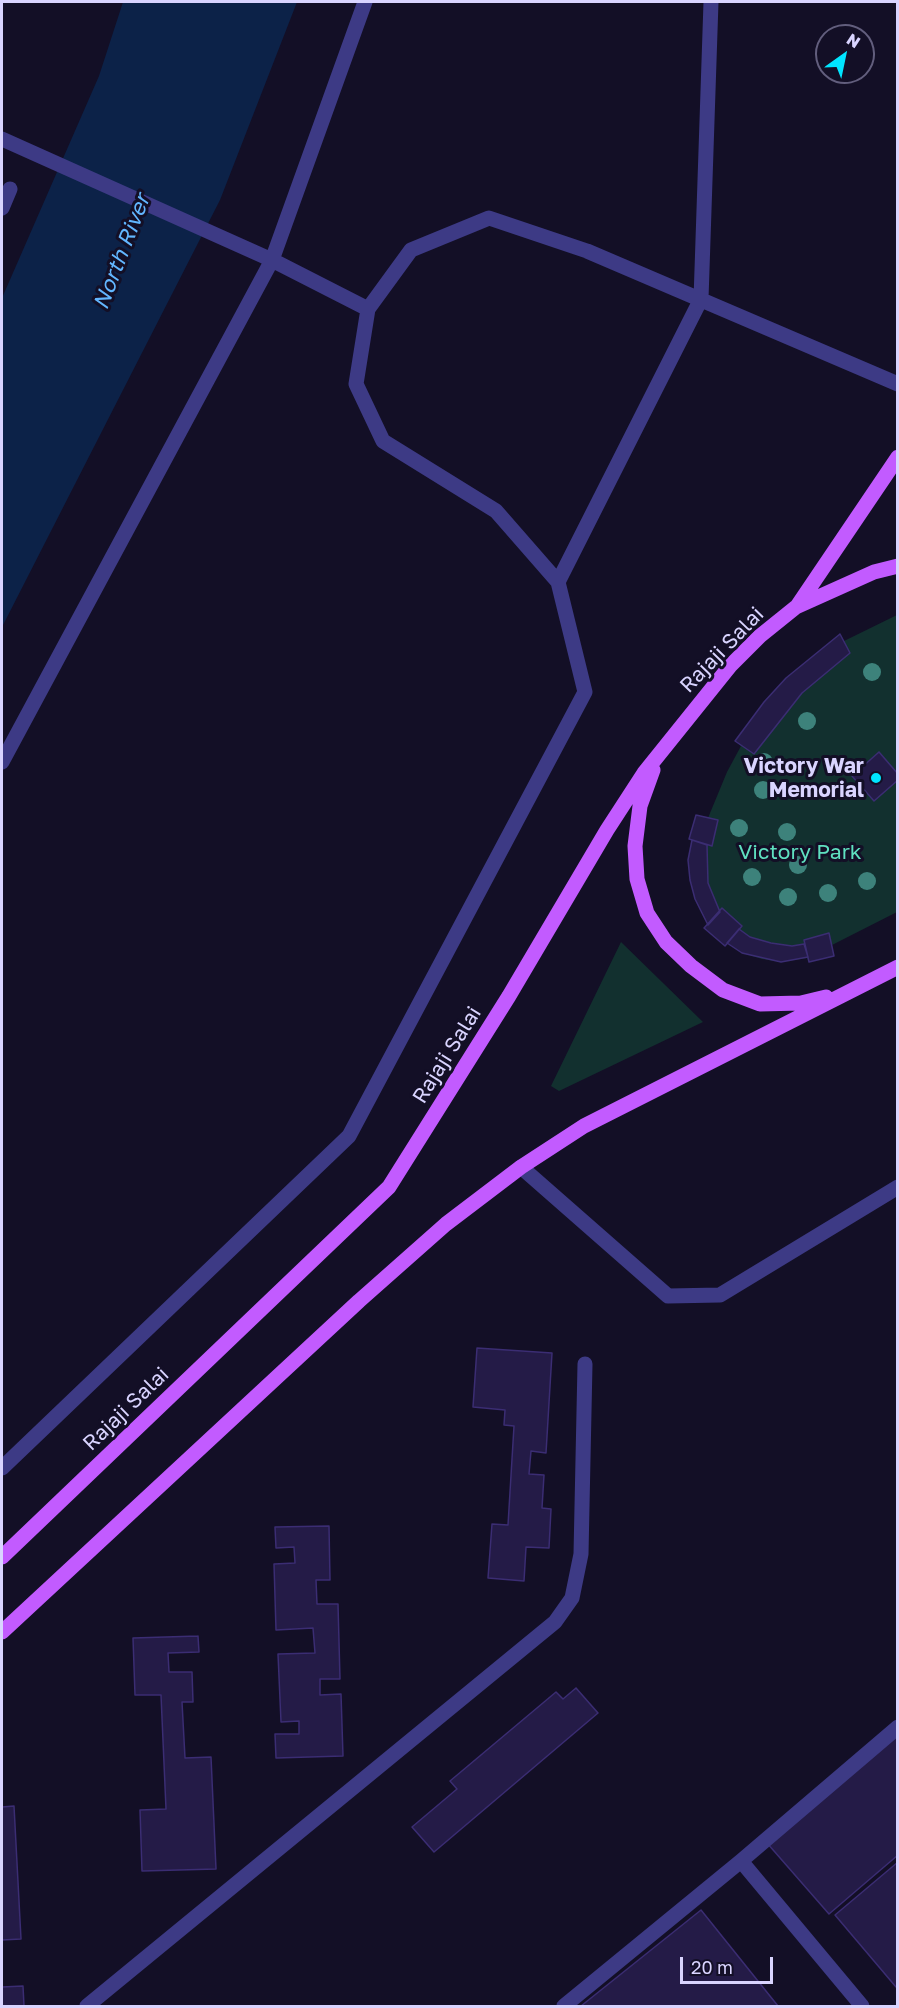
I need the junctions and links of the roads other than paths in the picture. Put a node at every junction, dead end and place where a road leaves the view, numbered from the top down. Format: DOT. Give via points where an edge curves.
graph roads {
  1 [pos="365,2"];
  2 [pos="711,2"];
  3 [pos="2,139"];
  4 [pos="10,189"];
  5 [pos="2,208"];
  6 [pos="272,260"];
  7 [pos="701,299"];
  8 [pos="368,309"];
  9 [pos="897,384"];
  10 [pos="897,456"];
  11 [pos="897,566"];
  12 [pos="558,582"];
  13 [pos="796,607"];
  14 [pos="658,756"];
  15 [pos="2,762"];
  16 [pos="897,967"];
  17 [pos="852,991"];
  18 [pos="521,1167"];
  19 [pos="897,1187"];
  20 [pos="585,1364"];
  21 [pos="2,1468"];
  22 [pos="2,1557"];
  23 [pos="2,1632"];
  24 [pos="897,1727"];
  25 [pos="741,1861"];
  26 [pos="87,2007"];
  27 [pos="564,2007"];
  28 [pos="862,2007"];
  1 -- 6 [label="street"];
  2 -- 7 [label="street"];
  3 -- 6 [label="street"];
  4 -- 5 [label="street"];
  6 -- 8 [label="street"];
  6 -- 15 [label="street"];
  7 -- 8 [label="street" via="587,251 489,218 411,250"];
  7 -- 9 [label="street"];
  7 -- 12 [label="street"];
  8 -- 12 [label="street" via="356,384 383,441 496,511"];
  10 -- 13 [label="main road"];
  11 -- 13 [label="main road, Rajaji Salai" via="854,580"];
  12 -- 21 [label="street" via="585,692 349,1136"];
  13 -- 14 [label="main road, Rajaji Salai" via="730,666"];
  14 -- 17 [label="main road" via="640,806 634,846 637,879 647,913 666,942 723,990 760,1004 801,1003"];
  14 -- 22 [label="main road, Rajaji Salai" via="607,830 389,1187"];
  16 -- 17 [label="main road"];
  17 -- 18 [label="main road" via="584,1126"];
  18 -- 19 [label="street" via="668,1296 720,1295"];
  18 -- 23 [label="main road" via="446,1224 359,1301"];
  20 -- 26 [label="street" via="581,1554 572,1598 555,1622"];
  24 -- 25 [label="street"];
  25 -- 27 [label="street"];
  25 -- 28 [label="street"];
}
